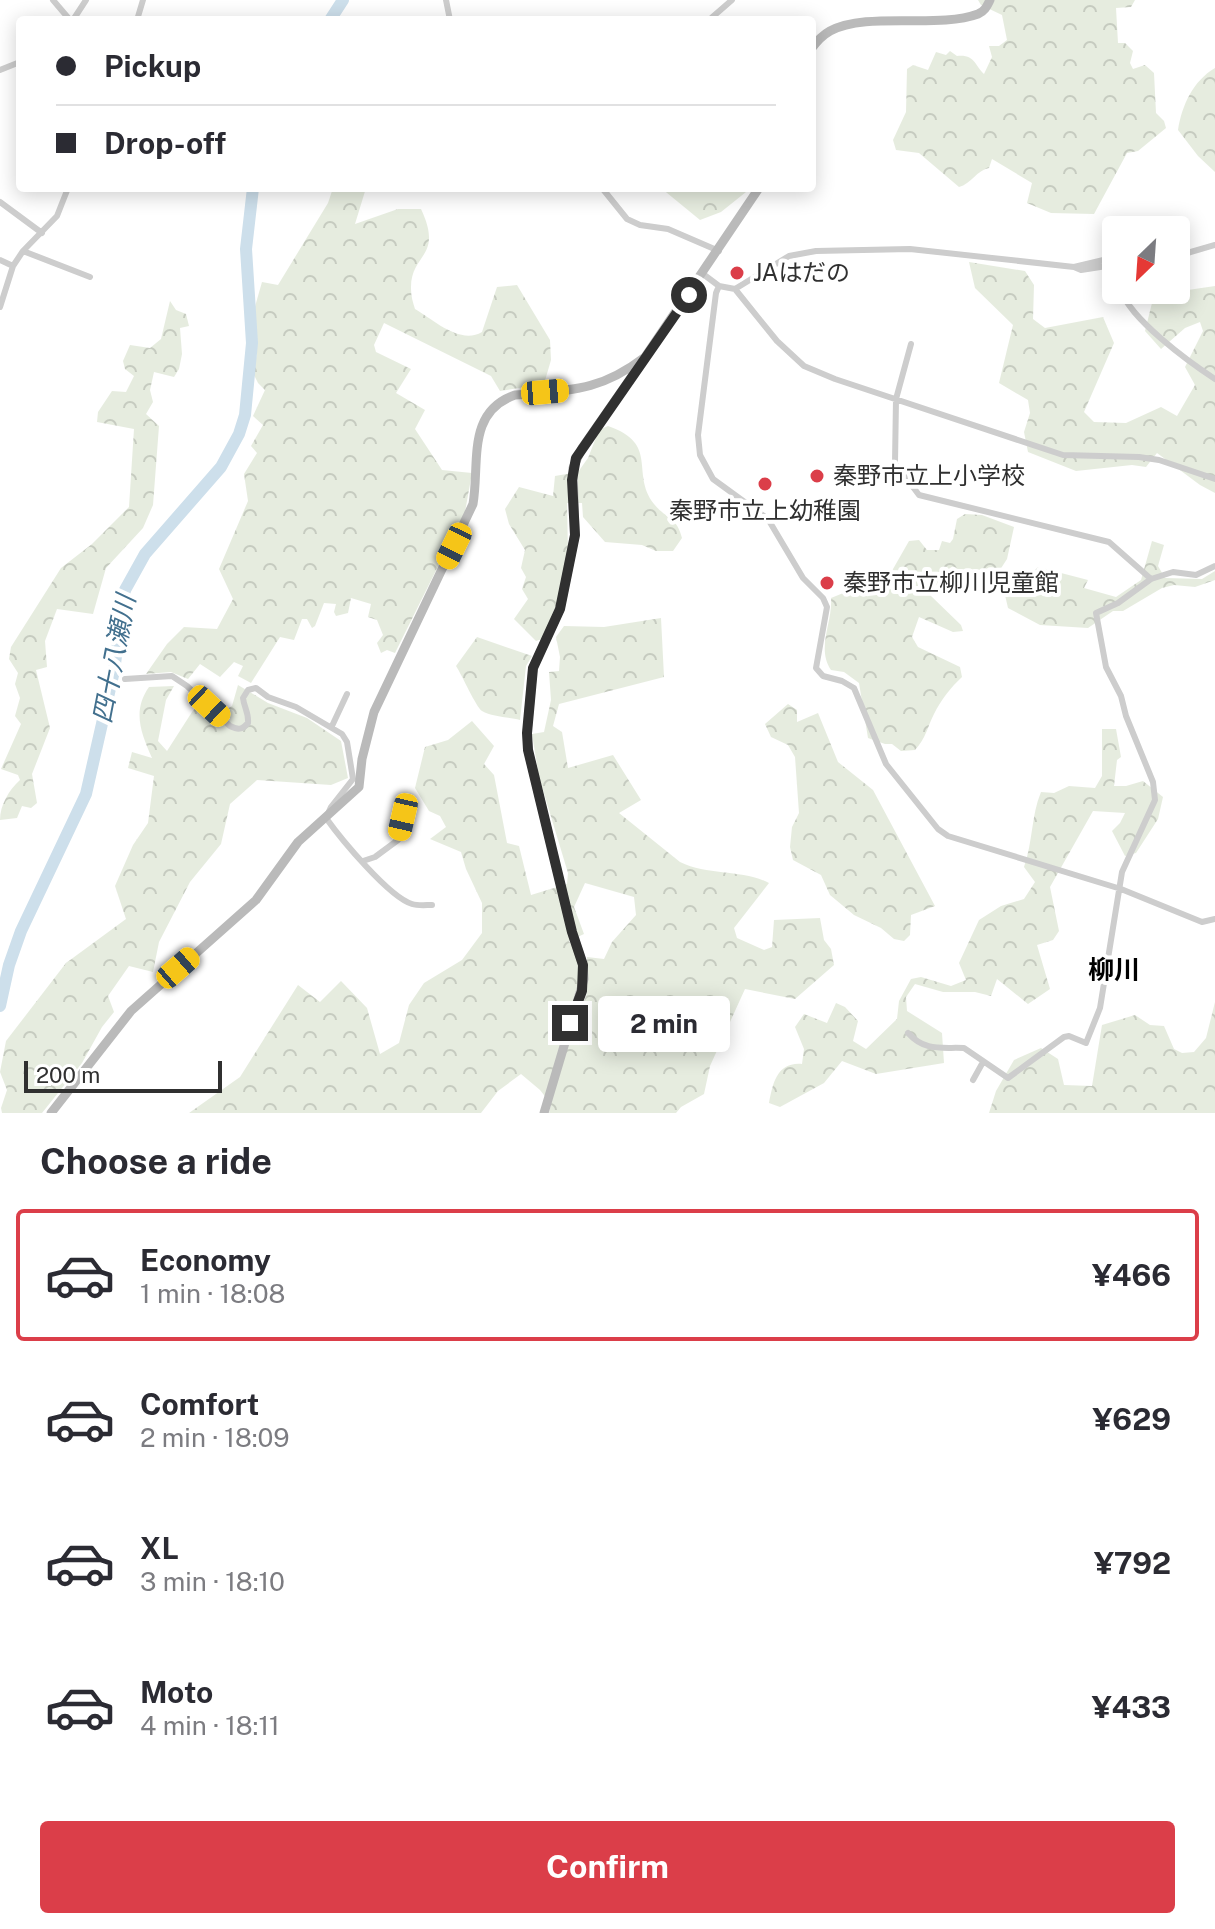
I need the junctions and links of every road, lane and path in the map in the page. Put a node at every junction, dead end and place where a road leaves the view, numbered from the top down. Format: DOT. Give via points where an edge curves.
graph roads {
  1 [pos="53,0"];
  2 [pos="732,0"];
  3 [pos="990,0"];
  4 [pos="67,16"];
  5 [pos="714,16"];
  6 [pos="816,44"];
  7 [pos="66,192"];
  8 [pos="605,192"];
  9 [pos="756,192"];
  10 [pos="0,202"];
  11 [pos="41,234"];
  12 [pos="1215,245"];
  13 [pos="23,251"];
  14 [pos="719,251"];
  15 [pos="1190,252"];
  16 [pos="33,255"];
  17 [pos="0,260"];
  18 [pos="1102,260"];
  19 [pos="13,266"];
  20 [pos="1074,267"];
  21 [pos="1102,267"];
  22 [pos="703,274"];
  23 [pos="90,277"];
  24 [pos="719,286"];
  25 [pos="735,289"];
  26 [pos="1128,304"];
  27 [pos="0,307"];
  28 [pos="911,344"];
  29 [pos="645,357"];
  30 [pos="1215,379"];
  31 [pos="896,399"];
  32 [pos="1215,479"];
  33 [pos="1215,566"];
  34 [pos="1151,579"];
  35 [pos="125,679"];
  36 [pos="348,700"];
  37 [pos="332,726"];
  38 [pos="407,801"];
  39 [pos="326,818"];
  40 [pos="363,861"];
  41 [pos="1121,889"];
  42 [pos="432,905"];
  43 [pos="1215,919"];
  44 [pos="908,1033"];
  45 [pos="983,1062"];
  46 [pos="973,1080"];
  47 [pos="51,1113"];
  48 [pos="544,1113"];
  1 -- 4 [label="street"];
  2 -- 5 [label="street"];
  3 -- 6 [label="street" via="978,14 852,24 830,31"];
  7 -- 11 [label="street" via="57,216"];
  8 -- 14 [label="street" via="627,219 668,229"];
  9 -- 14 [label="street"];
  10 -- 11 [label="street"];
  11 -- 13 [label="street"];
  11 -- 16 [label="street"];
  12 -- 15 [label="street"];
  13 -- 16 [label="street"];
  13 -- 19 [label="street"];
  14 -- 22 [label="street"];
  16 -- 23 [label="street"];
  17 -- 19 [label="street"];
  18 -- 20 [label="street"];
  19 -- 27 [label="street"];
  20 -- 21 [label="street"];
  20 -- 25 [label="street" via="910,249 816,251 789,256"];
  22 -- 24 [label="street"];
  22 -- 29 [label="street"];
  24 -- 25 [label="street"];
  24 -- 41 [label="street" via="699,422 700,455 713,479 768,519 803,578 823,598 827,607 816,668 854,688 886,764 938,829"];
  25 -- 31 [label="street" via="804,366"];
  26 -- 30 [label="street" via="1165,341"];
  28 -- 31 [label="street"];
  29 -- 39 [label="street" via="600,384 505,398 484,418 468,519 374,712 359,787"];
  29 -- 48 [label="street" via="573,468 575,535 565,591 533,668 528,750 584,979"];
  31 -- 32 [label="street" via="1063,455 1159,460"];
  31 -- 34 [label="street" via="895,463 919,495 1109,542"];
  33 -- 34 [label="street" via="1196,575 1173,572"];
  34 -- 41 [label="street" via="1095,617 1106,667 1153,782 1155,800 1122,872"];
  35 -- 37 [label="street" via="172,676 237,729 248,723 243,698 256,688"];
  36 -- 37 [label="street"];
  37 -- 39 [label="street" via="347,742 353,779"];
  38 -- 40 [label="street" via="398,840"];
  39 -- 40 [label="street"];
  39 -- 47 [label="street" via="298,842 256,900 131,1011"];
  40 -- 42 [label="street" via="412,904"];
  41 -- 43 [label="street" via="1202,922"];
  41 -- 45 [label="street" via="1100,1008 1086,1043 1064,1037 1008,1078"];
  44 -- 45 [label="street" via="927,1047 964,1048"];
  45 -- 46 [label="street"];
}
